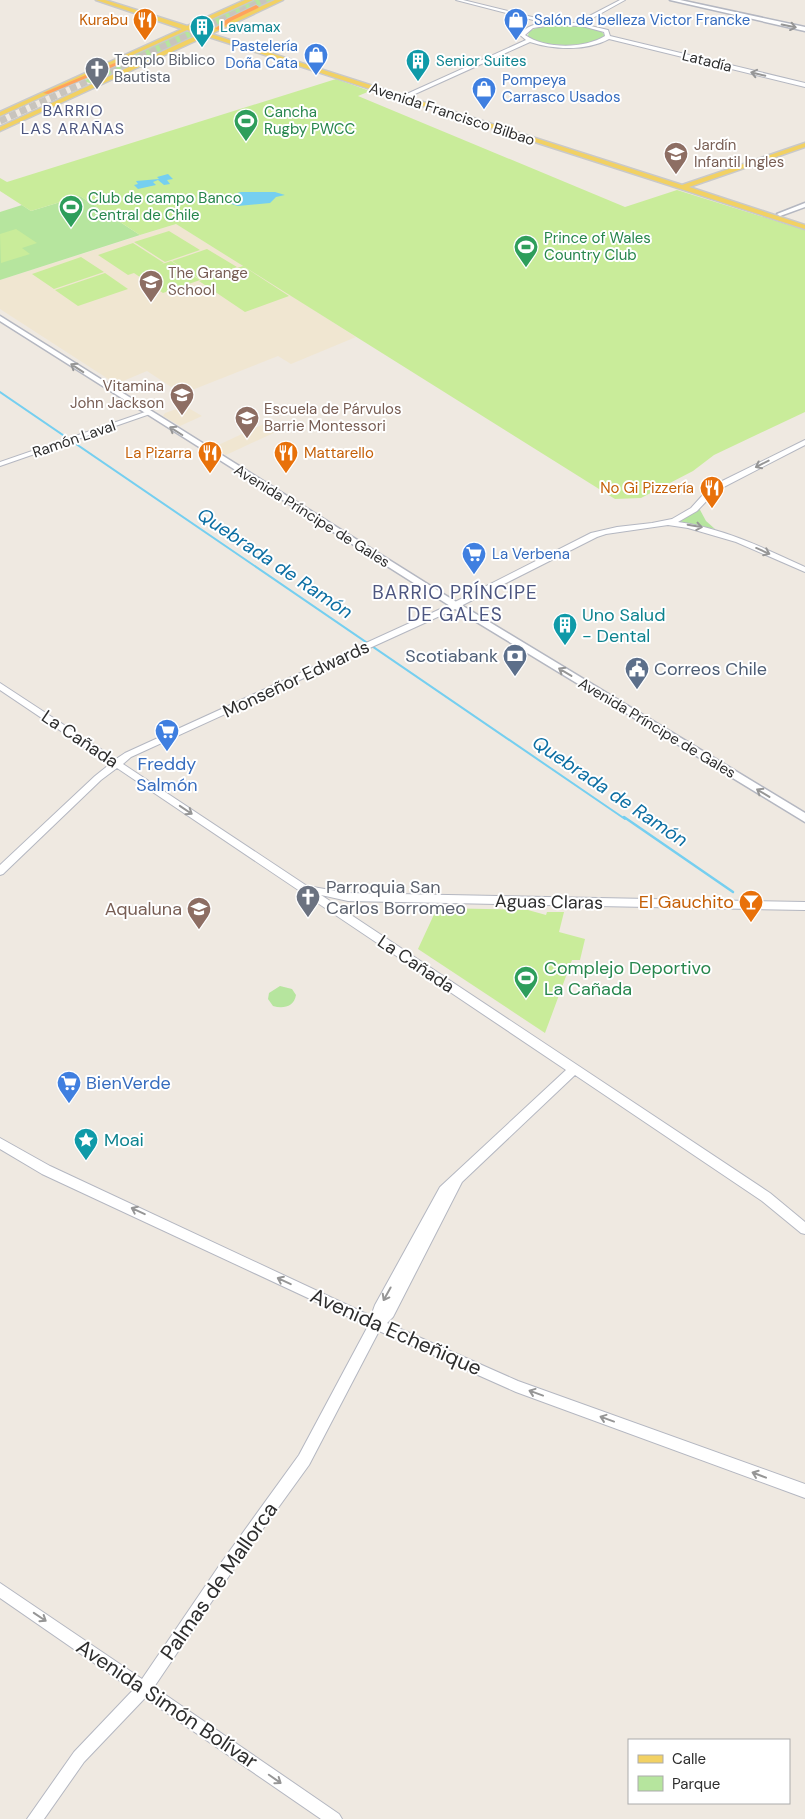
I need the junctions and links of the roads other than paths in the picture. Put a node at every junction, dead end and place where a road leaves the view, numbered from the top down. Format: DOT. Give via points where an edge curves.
graph roads {
  1 [pos="99,0"];
  2 [pos="111,0"];
  3 [pos="250,0"];
  4 [pos="280,0"];
  5 [pos="458,0"];
  6 [pos="623,0"];
  7 [pos="631,0"];
  8 [pos="673,0"];
  9 [pos="256,7"];
  10 [pos="552,24"];
  11 [pos="577,24"];
  12 [pos="586,25"];
  13 [pos="190,28"];
  14 [pos="218,29"];
  15 [pos="805,29"];
  16 [pos="208,33"];
  17 [pos="608,37"];
  18 [pos="531,41"];
  19 [pos="131,58"];
  20 [pos="301,66"];
  21 [pos="318,66"];
  22 [pos="805,86"];
  23 [pos="46,93"];
  24 [pos="407,97"];
  25 [pos="0,114"];
  26 [pos="0,129"];
  27 [pos="805,145"];
  28 [pos="805,151"];
  29 [pos="689,188"];
  30 [pos="805,205"];
  31 [pos="780,214"];
  32 [pos="769,216"];
  33 [pos="805,222"];
  34 [pos="805,227"];
  35 [pos="0,318"];
  36 [pos="148,413"];
  37 [pos="805,442"];
  38 [pos="0,464"];
  39 [pos="668,523"];
  40 [pos="805,570"];
  41 [pos="455,605"];
  42 [pos="0,686"];
  43 [pos="116,763"];
  44 [pos="805,818"];
  45 [pos="0,871"];
  46 [pos="294,883"];
  47 [pos="348,898"];
  48 [pos="805,906"];
  49 [pos="341,914"];
  50 [pos="574,1069"];
  51 [pos="0,1143"];
  52 [pos="805,1229"];
  53 [pos="376,1324"];
  54 [pos="805,1491"];
  55 [pos="0,1590"];
  56 [pos="144,1689"];
  57 [pos="35,1819"];
  58 [pos="334,1819"];
  1 -- 13 [label="main road, Avenida Francisco Bilbao"];
  2 -- 13 [label="main road, Avenida Francisco Bilbao"];
  3 -- 13 [label="main road"];
  4 -- 14 [label="main road"];
  5 -- 10 [label="street"];
  6 -- 11 [label="street"];
  7 -- 12 [label="street"];
  8 -- 15 [label="main road, one-way"];
  9 -- 14 [label="highway" via="233,17"];
  10 -- 11 [label="street, Latadía"];
  10 -- 18 [label="street" via="526,30 522,35"];
  11 -- 12 [label="street, Latadía"];
  12 -- 17 [label="street, Latadía" via="604,30"];
  13 -- 16 [label="main road, Avenida Francisco Bilbao"];
  13 -- 23 [label="main road"];
  14 -- 16 [label="main road"];
  16 -- 20 [label="main road, Avenida Francisco Bilbao"];
  16 -- 21 [label="main road, Avenida Francisco Bilbao"];
  16 -- 26 [label="main road"];
  17 -- 18 [label="street" via="596,43 573,46"];
  22 -- 17 [label="street, Latadía, one-way"];
  18 -- 24 [label="street"];
  19 -- 23 [label="highway"];
  20 -- 21 [label="main road"];
  20 -- 24 [label="main road, Avenida Francisco Bilbao"];
  21 -- 24 [label="main road, Avenida Francisco Bilbao"];
  23 -- 25 [label="main road"];
  24 -- 29 [label="main road, Avenida Francisco Bilbao"];
  27 -- 29 [label="main road"];
  28 -- 29 [label="main road"];
  29 -- 31 [label="main road, Avenida Francisco Bilbao"];
  29 -- 32 [label="main road, Avenida Francisco Bilbao"];
  30 -- 31 [label="main road"];
  31 -- 32 [label="main road"];
  31 -- 33 [label="main road, Avenida Francisco Bilbao"];
  32 -- 34 [label="main road, Avenida Francisco Bilbao"];
  36 -- 35 [label="main road, Avenida Príncipe de Gales, one-way"];
  36 -- 38 [label="street, Ramón Laval"];
  41 -- 36 [label="main road, Avenida Príncipe de Gales, one-way"];
  37 -- 39 [label="street, Monseñor Edwards, one-way" via="713,489 702,504"];
  39 -- 40 [label="street, one-way" via="706,528"];
  39 -- 41 [label="street, Monseñor Edwards" via="609,530 594,535"];
  41 -- 43 [label="street, Monseñor Edwards"];
  44 -- 41 [label="main road, Avenida Príncipe de Gales, one-way"];
  42 -- 43 [label="street, La Cañada"];
  43 -- 45 [label="street, Monseñor Edwards"];
  43 -- 46 [label="street, La Cañada, one-way"];
  46 -- 47 [label="street, Aguas Claras"];
  46 -- 49 [label="street, La Cañada"];
  47 -- 48 [label="street, Aguas Claras"];
  47 -- 49 [label="street" via="340,905"];
  49 -- 50 [label="street, La Cañada"];
  50 -- 52 [label="street, La Cañada" via="766,1197"];
  50 -- 53 [label="street, Palmas de Mallorca" via="458,1179 389,1313"];
  53 -- 51 [label="street, Avenida Echeñique, one-way" via="46,1170"];
  54 -- 53 [label="street, Avenida Echeñique, one-way" via="516,1386"];
  53 -- 56 [label="street, Palmas de Mallorca" via="304,1460"];
  55 -- 56 [label="street, Avenida Simón Bolívar, one-way"];
  56 -- 57 [label="street, Palmas de Mallorca" via="79,1757"];
  56 -- 58 [label="street, Avenida Simón Bolívar, one-way"];
}
